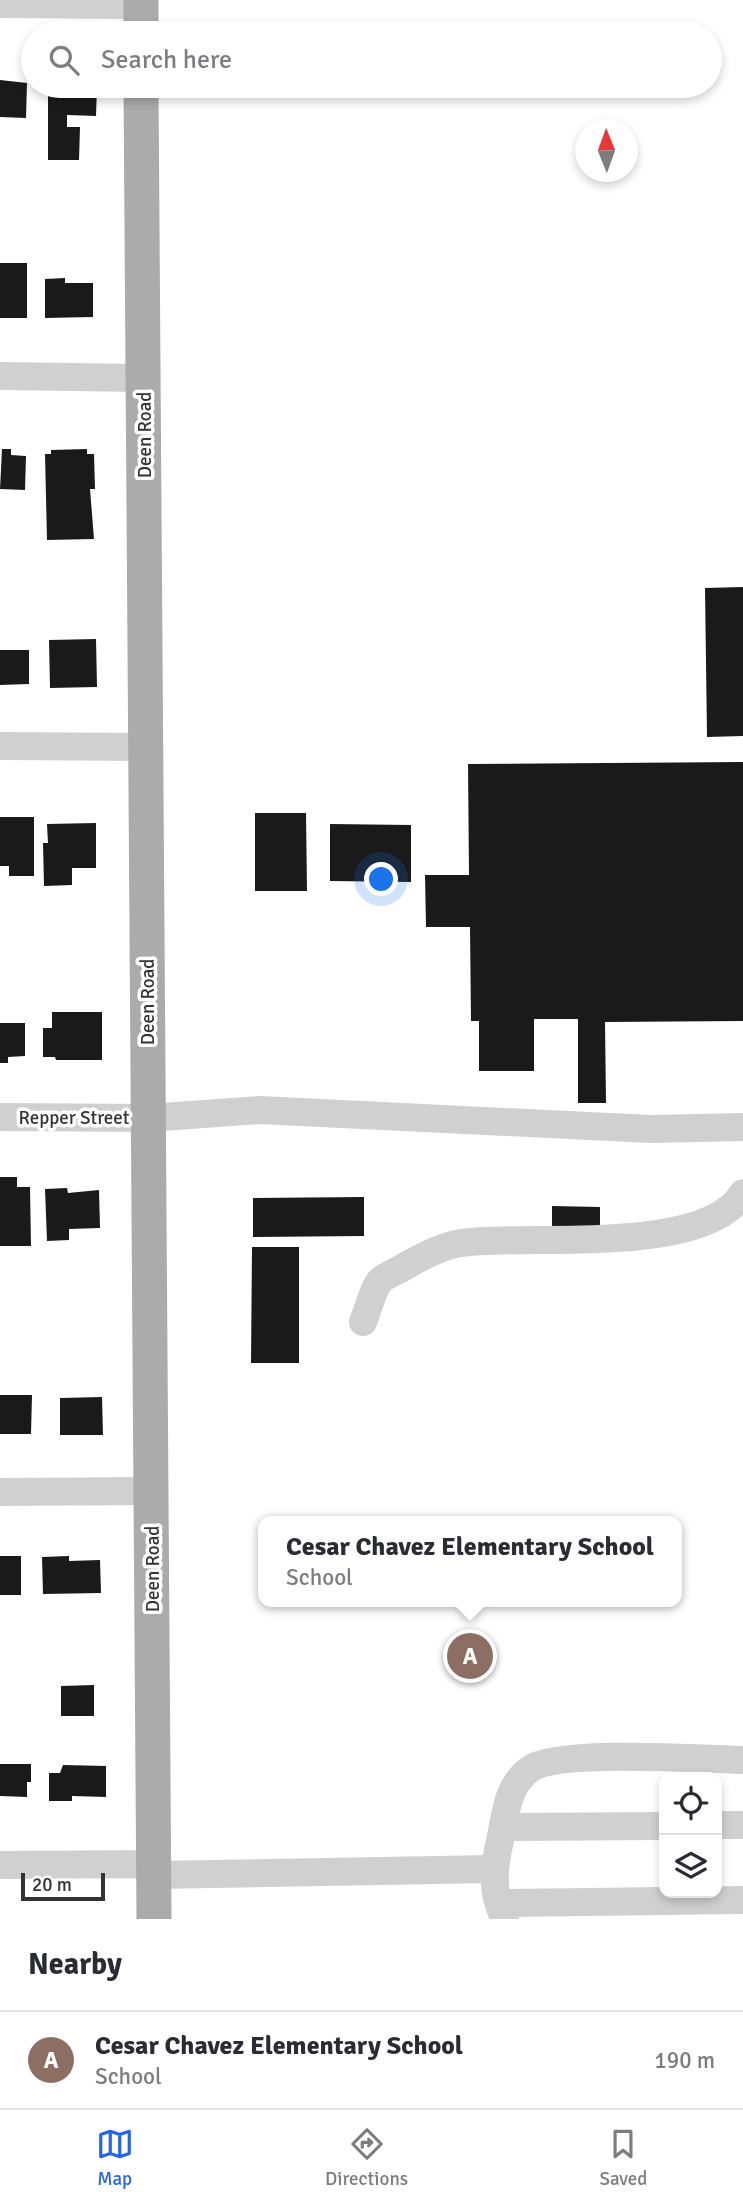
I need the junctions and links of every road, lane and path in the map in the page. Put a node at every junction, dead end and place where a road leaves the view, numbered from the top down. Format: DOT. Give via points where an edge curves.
graph roads {
  1 [pos="0,4"];
  2 [pos="141,13"];
  3 [pos="141,98"];
  4 [pos="0,376"];
  5 [pos="143,379"];
  6 [pos="0,746"];
  7 [pos="146,747"];
  8 [pos="0,1117"];
  9 [pos="148,1118"];
  10 [pos="743,1127"];
  11 [pos="743,1193"];
  12 [pos="363,1322"];
  13 [pos="151,1491"];
  14 [pos="0,1492"];
  15 [pos="743,1760"];
  16 [pos="722,1825"];
  17 [pos="743,1825"];
  18 [pos="659,1826"];
  19 [pos="503,1827"];
  20 [pos="0,1865"];
  21 [pos="493,1869"];
  22 [pos="154,1870"];
  23 [pos="743,1900"];
  24 [pos="502,1911"];
  25 [pos="154,1919"];
  1 -- 2 [label="street"];
  3 -- 5 [label="main road, Deen Road"];
  4 -- 5 [label="street"];
  5 -- 7 [label="main road, Deen Road"];
  6 -- 7 [label="street"];
  7 -- 9 [label="main road, Deen Road"];
  8 -- 9 [label="street, Repper Street"];
  9 -- 10 [label="street, Repper Street" via="260,1110 651,1129"];
  9 -- 13 [label="main road, Deen Road"];
  11 -- 12 [label="street" via="724,1215 679,1230 603,1241 458,1243 415,1260 380,1281"];
  13 -- 14 [label="street"];
  13 -- 22 [label="main road, Deen Road"];
  15 -- 19 [label="street" via="554,1760 531,1769 512,1788"];
  16 -- 17 [label="street"];
  18 -- 19 [label="street"];
  19 -- 21 [label="street"];
  20 -- 22 [label="street"];
  21 -- 22 [label="street"];
  21 -- 24 [label="street"];
  22 -- 25 [label="main road, Deen Road"];
  23 -- 24 [label="street"];
}
